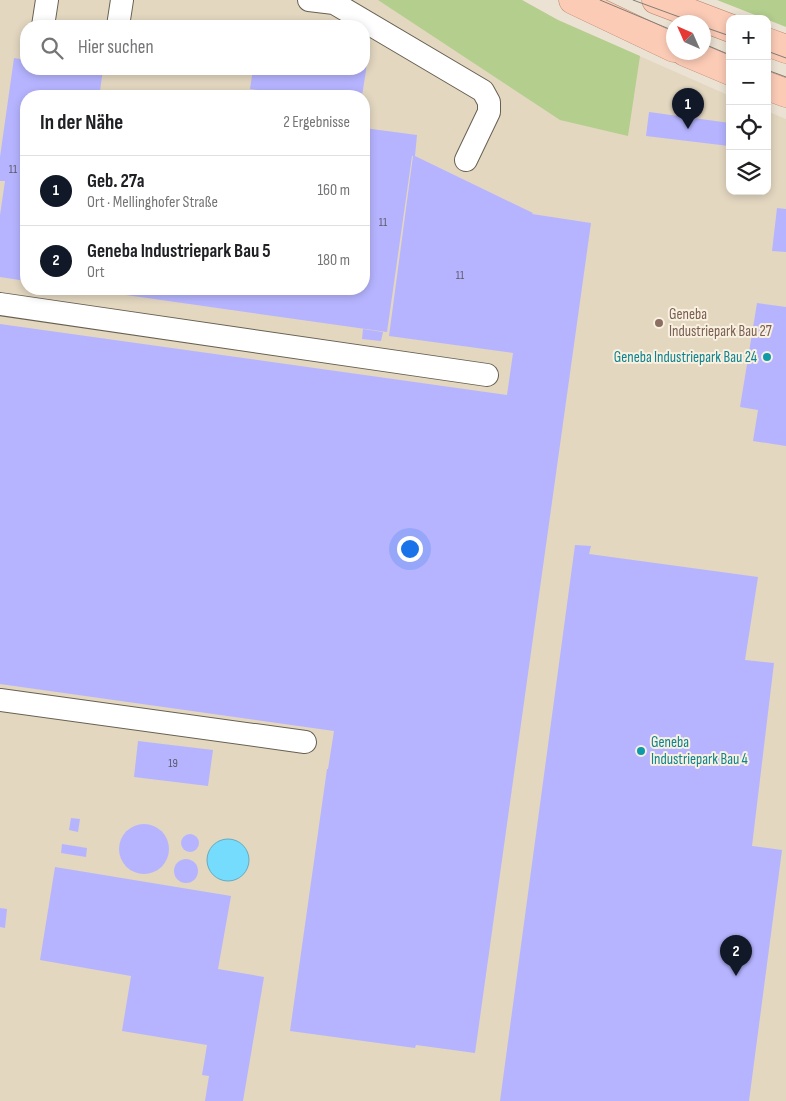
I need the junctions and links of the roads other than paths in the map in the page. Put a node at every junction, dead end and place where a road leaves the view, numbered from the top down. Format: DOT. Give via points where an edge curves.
graph roads {
  1 [pos="47,0"];
  2 [pos="122,0"];
  3 [pos="310,0"];
  4 [pos="572,0"];
  5 [pos="656,0"];
  6 [pos="44,20"];
  7 [pos="119,20"];
  8 [pos="363,20"];
  9 [pos="370,24"];
  10 [pos="726,26"];
  11 [pos="771,43"];
  12 [pos="666,44"];
  13 [pos="786,49"];
  14 [pos="704,60"];
  15 [pos="726,69"];
  16 [pos="771,87"];
  17 [pos="786,93"];
  18 [pos="466,160"];
  19 [pos="0,304"];
  20 [pos="487,375"];
  21 [pos="0,700"];
  22 [pos="305,742"];
  1 -- 6 [label="street"];
  2 -- 7 [label="street"];
  3 -- 8 [label="street" via="334,3"];
  4 -- 12 [label="main road"];
  5 -- 10 [label="main road"];
  9 -- 18 [label="street" via="483,91 489,102 489,112"];
  11 -- 13 [label="main road"];
  14 -- 15 [label="main road"];
  16 -- 17 [label="main road"];
  19 -- 20 [label="street"];
  21 -- 22 [label="street"];
}
